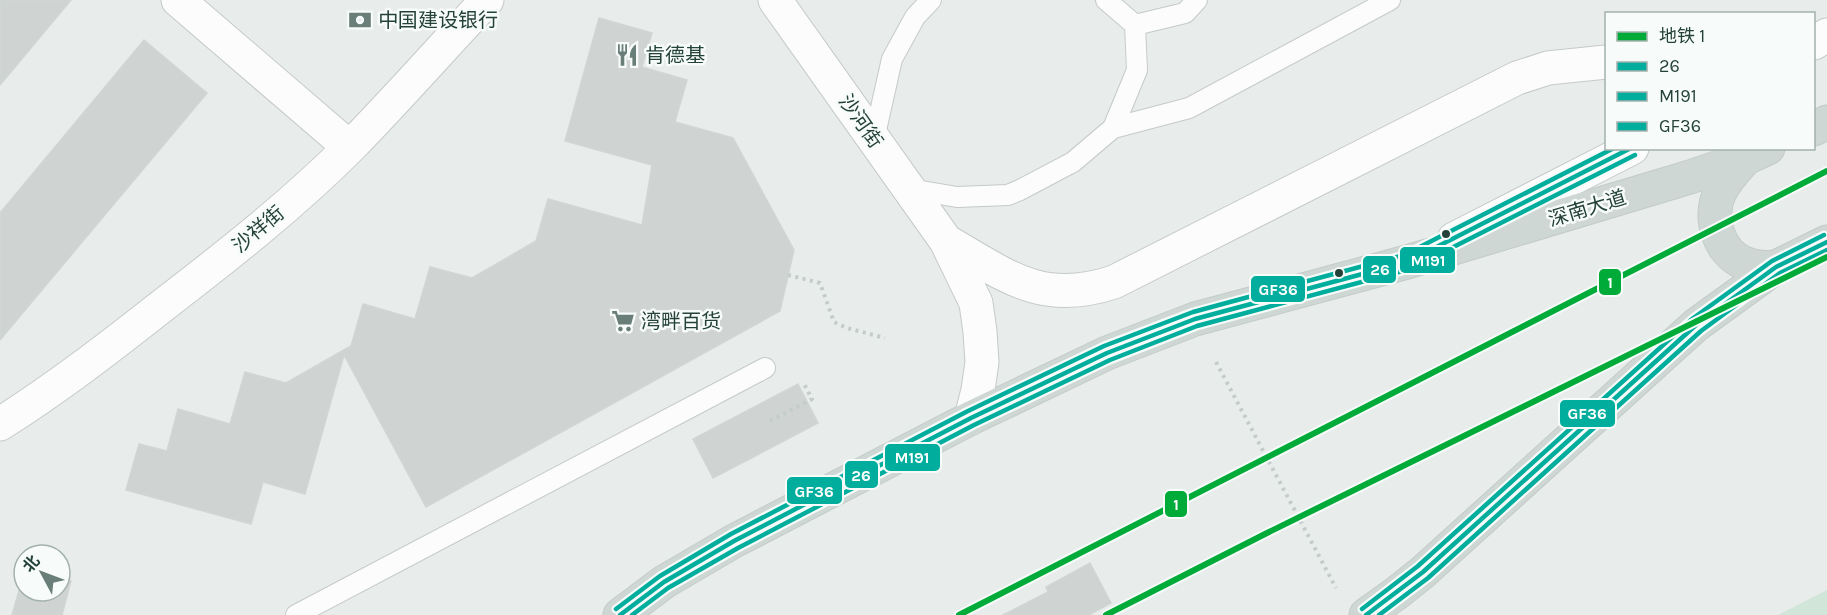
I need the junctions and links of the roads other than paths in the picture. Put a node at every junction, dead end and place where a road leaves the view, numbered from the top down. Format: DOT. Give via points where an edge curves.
graph roads {
  1 [pos="178,0"];
  2 [pos="487,0"];
  3 [pos="775,0"];
  4 [pos="931,0"];
  5 [pos="1106,0"];
  6 [pos="1197,0"];
  7 [pos="1390,0"];
  8 [pos="1135,25"];
  9 [pos="1605,62"];
  10 [pos="1113,128"];
  11 [pos="874,140"];
  12 [pos="350,147"];
  13 [pos="1628,150"];
  14 [pos="1757,153"];
  15 [pos="910,189"];
  16 [pos="946,241"];
  17 [pos="1827,242"];
  18 [pos="1407,262"];
  19 [pos="1776,267"];
  20 [pos="765,368"];
  21 [pos="971,418"];
  22 [pos="0,424"];
  23 [pos="296,615"];
  24 [pos="620,615"];
  25 [pos="1366,615"];
  1 -- 12 [label="street"];
  2 -- 12 [label="street, 沙祥街"];
  3 -- 11 [label="street, 沙河街"];
  4 -- 11 [label="lane" via="915,17 892,59"];
  5 -- 8 [label="lane"];
  6 -- 8 [label="lane" via="1185,14"];
  7 -- 10 [label="lane" via="1189,108"];
  8 -- 10 [label="lane" via="1137,70"];
  9 -- 16 [label="street" via="1548,68 1517,78 1096,288 1038,288 1019,282"];
  10 -- 15 [label="lane" via="1073,162 1008,195 957,197"];
  11 -- 15 [label="street, 沙河街"];
  12 -- 22 [label="street, 沙祥街" via="210,270"];
  13 -- 18 [label="street"];
  14 -- 18 [label="main road, 深南大道"];
  14 -- 19 [label="main road" via="1730,175 1714,210 1715,225 1729,254 1762,268"];
  15 -- 16 [label="street, 沙河街"];
  16 -- 21 [label="street, 沙河街" via="976,303 982,362"];
  17 -- 19 [label="main road"];
  18 -- 21 [label="main road, 深南大道" via="1195,319 1107,353"];
  19 -- 25 [label="main road" via="1696,325 1423,572"];
  20 -- 23 [label="lane"];
  21 -- 24 [label="main road, 深南大道" via="734,541 664,582"];
}
